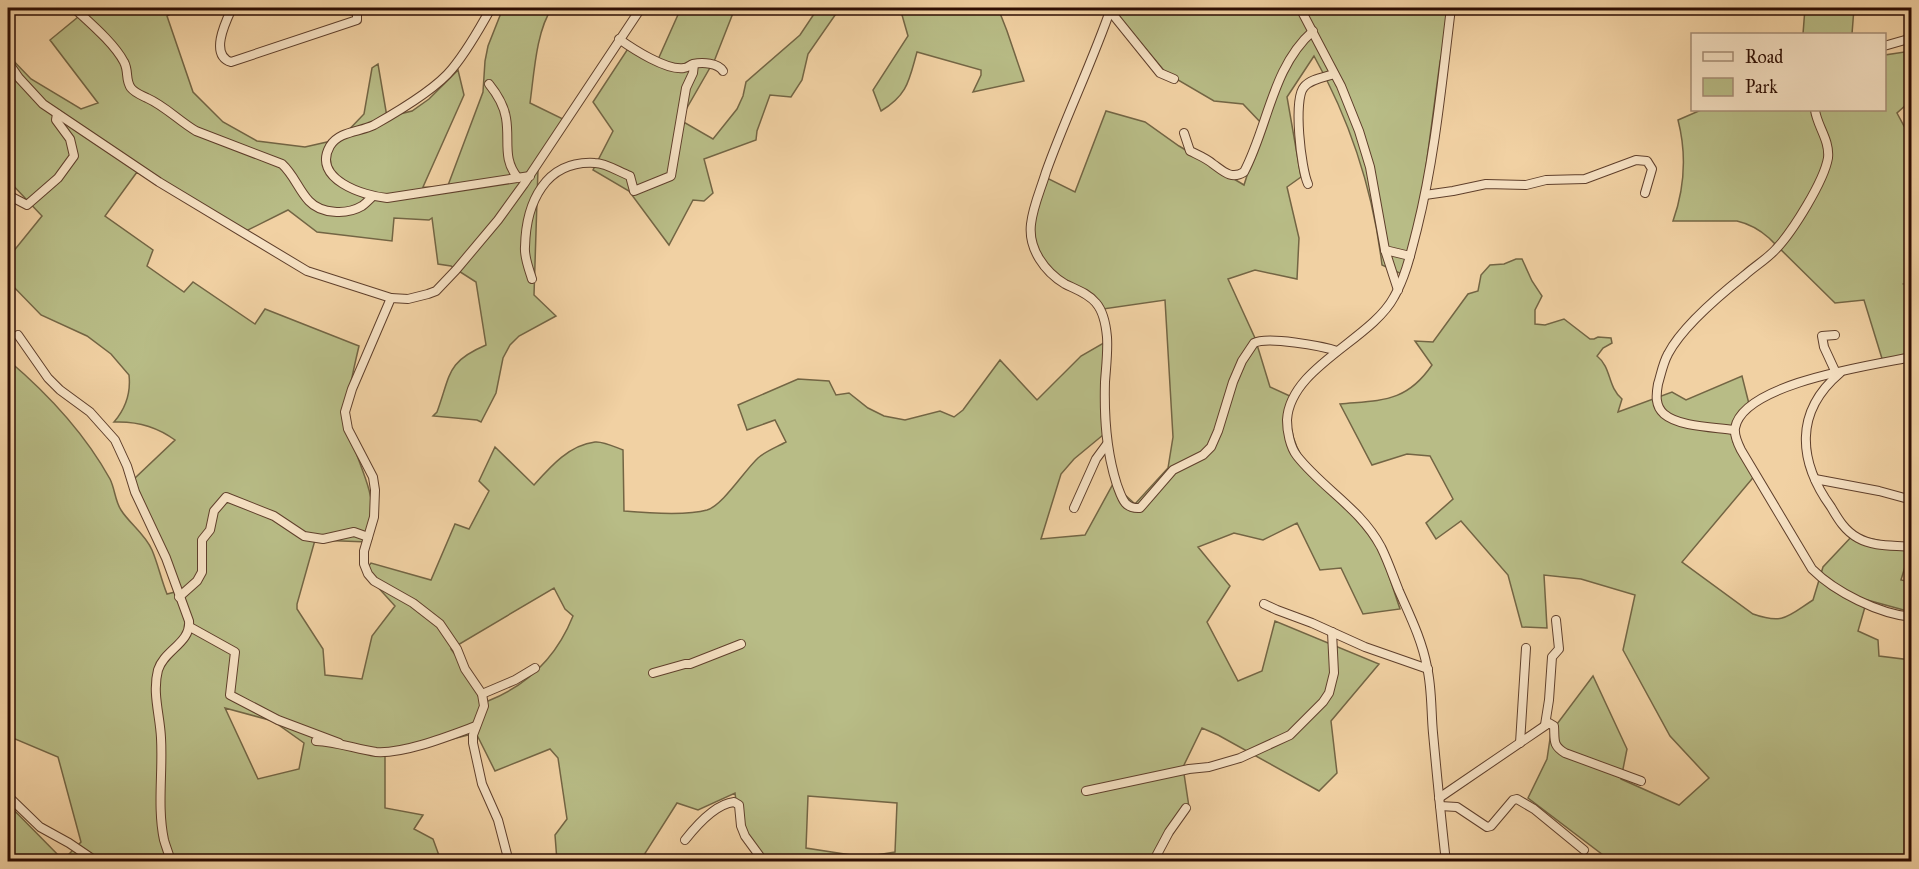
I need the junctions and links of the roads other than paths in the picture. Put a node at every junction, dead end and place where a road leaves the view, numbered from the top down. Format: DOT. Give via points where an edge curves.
graph roads {
  1 [pos="74,8"];
  2 [pos="232,8"];
  3 [pos="339,8"];
  4 [pos="491,8"];
  5 [pos="641,8"];
  6 [pos="1300,8"];
  7 [pos="1451,8"];
  8 [pos="1111,10"];
  9 [pos="1313,32"];
  10 [pos="1911,38"];
  11 [pos="620,39"];
  12 [pos="1886,45"];
  13 [pos="8,62"];
  14 [pos="694,64"];
  15 [pos="723,71"];
  16 [pos="1334,74"];
  17 [pos="1174,79"];
  18 [pos="489,84"];
  19 [pos="1815,111"];
  20 [pos="57,114"];
  21 [pos="1184,133"];
  22 [pos="530,176"];
  23 [pos="518,178"];
  24 [pos="1308,184"];
  25 [pos="1645,194"];
  26 [pos="8,195"];
  27 [pos="1425,195"];
  28 [pos="372,197"];
  29 [pos="1384,250"];
  30 [pos="1410,256"];
  31 [pos="532,279"];
  32 [pos="1398,290"];
  33 [pos="392,298"];
  34 [pos="1835,335"];
  35 [pos="18,336"];
  36 [pos="1337,351"];
  37 [pos="1911,357"];
  38 [pos="1838,372"];
  39 [pos="1734,430"];
  40 [pos="1107,444"];
  41 [pos="1815,479"];
  42 [pos="1911,500"];
  43 [pos="1074,508"];
  44 [pos="368,537"];
  45 [pos="1911,547"];
  46 [pos="179,597"];
  47 [pos="1264,604"];
  48 [pos="1911,617"];
  49 [pos="1556,620"];
  50 [pos="190,627"];
  51 [pos="1332,632"];
  52 [pos="741,644"];
  53 [pos="1526,648"];
  54 [pos="536,668"];
  55 [pos="1428,669"];
  56 [pos="653,673"];
  57 [pos="482,694"];
  58 [pos="1545,725"];
  59 [pos="476,726"];
  60 [pos="316,741"];
  61 [pos="339,743"];
  62 [pos="1520,743"];
  63 [pos="1641,781"];
  64 [pos="1086,791"];
  65 [pos="8,796"];
  66 [pos="1439,802"];
  67 [pos="1186,808"];
  68 [pos="685,840"];
  69 [pos="1584,850"];
  70 [pos="97,861"];
  71 [pos="171,861"];
  72 [pos="509,861"];
  73 [pos="764,861"];
  74 [pos="1153,861"];
  75 [pos="1445,861"];
  1 -- 28 [label="street" via="117,51 125,63 126,80 132,90 163,106 196,131 282,164 319,209 347,212"];
  2 -- 3 [label="street" via="219,44 222,56 231,62 357,20 355,11"];
  4 -- 28 [label="street" via="452,70 438,83 372,126 340,136 328,149 327,164 334,177"];
  5 -- 11 [label="street"];
  6 -- 9 [label="street"];
  7 -- 27 [label="street"];
  8 -- 17 [label="street" via="1160,73"];
  8 -- 40 [label="street" via="1052,155 1036,201 1031,230 1040,262 1047,271 1088,296 1103,317 1107,338"];
  9 -- 16 [label="street"];
  9 -- 21 [label="street" via="1297,48 1278,85 1244,172 1232,176 1191,151"];
  10 -- 12 [label="street"];
  11 -- 14 [label="street" via="669,66 683,69"];
  11 -- 22 [label="street"];
  13 -- 20 [label="street" via="35,97"];
  14 -- 15 [label="street" via="715,64"];
  14 -- 31 [label="street" via="686,88 671,176 634,191 630,176 597,162 567,165 547,178 531,206 526,233 524,250"];
  16 -- 24 [label="street" via="1304,87 1299,97 1299,135"];
  16 -- 29 [label="street" via="1370,167"];
  18 -- 23 [label="street" via="503,106 509,165"];
  19 -- 39 [label="street" via="1828,145 1828,157 1811,197 1777,248 1701,314 1677,341 1663,365 1656,400 1659,408 1670,418 1685,423"];
  20 -- 26 [label="street" via="56,120 70,139 74,156 58,178 27,205"];
  20 -- 33 [label="street" via="159,182 307,271"];
  22 -- 23 [label="street"];
  22 -- 33 [label="street" via="498,220 436,291 417,298"];
  23 -- 28 [label="street"];
  25 -- 27 [label="street" via="1652,169 1647,161 1636,160 1585,178 1516,186 1486,184"];
  27 -- 30 [label="street"];
  29 -- 30 [label="street"];
  29 -- 32 [label="street"];
  30 -- 32 [label="street"];
  32 -- 36 [label="street" via="1382,315"];
  33 -- 44 [label="street" via="345,412 348,429 373,477 374,517"];
  34 -- 38 [label="street" via="1822,336"];
  35 -- 46 [label="street" via="48,378 90,412 115,440"];
  36 -- 40 [label="street" via="1265,340 1254,343 1233,382 1211,447 1173,470 1140,508 1123,501"];
  36 -- 55 [label="street" via="1294,396 1287,420 1289,438 1297,456 1367,525 1379,543"];
  37 -- 38 [label="street"];
  38 -- 39 [label="street" via="1765,396 1739,418"];
  38 -- 41 [label="street" via="1819,394 1807,424 1806,452"];
  39 -- 48 [label="street" via="1741,450 1812,569 1864,604"];
  40 -- 43 [label="street"];
  41 -- 42 [label="street"];
  41 -- 45 [label="street" via="1846,529 1856,537 1869,544"];
  44 -- 46 [label="street" via="354,532 323,539 304,536 274,516 226,497 214,511 210,530 202,540 202,572"];
  44 -- 57 [label="street" via="364,564 368,574 440,624"];
  46 -- 50 [label="street"];
  47 -- 51 [label="street"];
  49 -- 58 [label="street" via="1558,649 1552,657"];
  50 -- 61 [label="street" via="235,652 230,695 278,720"];
  50 -- 71 [label="street" via="163,659 156,685 164,839"];
  51 -- 55 [label="street"];
  51 -- 64 [label="street" via="1334,673 1329,693 1290,735 1240,758 1209,767"];
  52 -- 56 [label="street" via="690,664"];
  53 -- 62 [label="street"];
  54 -- 57 [label="street"];
  55 -- 66 [label="street"];
  57 -- 59 [label="street" via="484,705"];
  58 -- 62 [label="street"];
  58 -- 63 [label="street" via="1554,726 1554,742 1565,753"];
  59 -- 61 [label="street" via="395,751 378,752"];
  59 -- 72 [label="street" via="473,743 482,784 498,820"];
  60 -- 61 [label="street"];
  62 -- 66 [label="street"];
  65 -- 70 [label="street" via="40,827"];
  66 -- 69 [label="street" via="1457,807 1487,827 1517,799"];
  66 -- 75 [label="street"];
  67 -- 74 [label="street"];
  68 -- 73 [label="street" via="700,820 734,802 739,805 745,836"];
}
